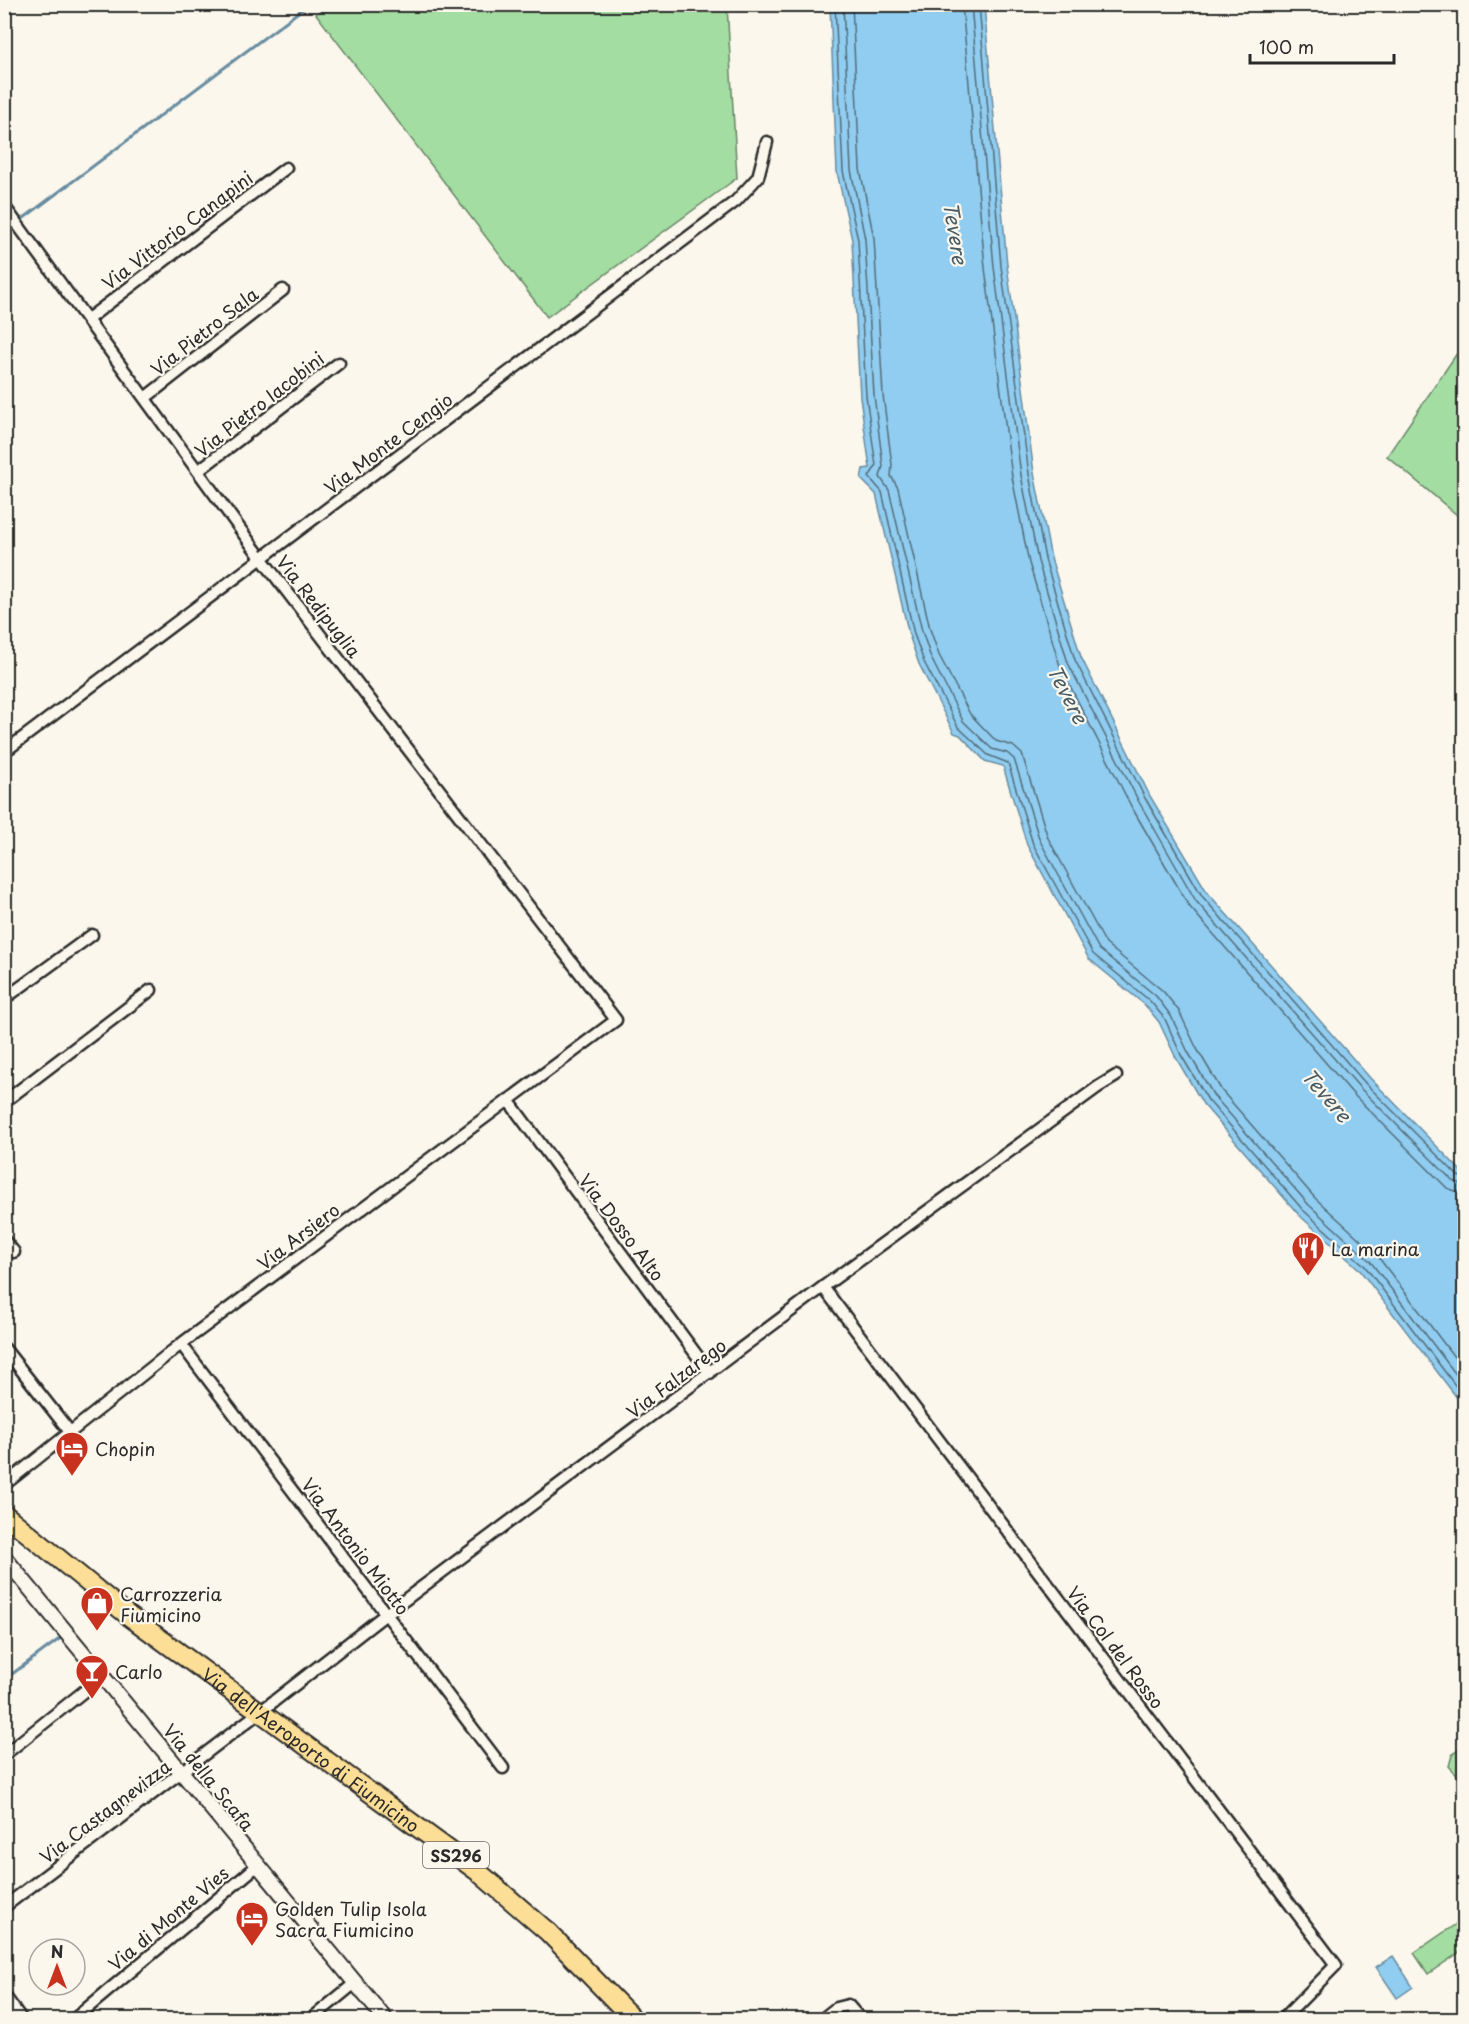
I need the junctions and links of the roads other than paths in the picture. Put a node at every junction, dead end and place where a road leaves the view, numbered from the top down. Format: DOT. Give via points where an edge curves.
graph roads {
  1 [pos="767,142"];
  2 [pos="286,168"];
  3 [pos="7,209"];
  4 [pos="284,290"];
  5 [pos="88,319"];
  6 [pos="339,363"];
  7 [pos="145,398"];
  8 [pos="198,471"];
  9 [pos="262,559"];
  10 [pos="4,752"];
  11 [pos="92,935"];
  12 [pos="151,990"];
  13 [pos="4,999"];
  14 [pos="616,1020"];
  15 [pos="1116,1076"];
  16 [pos="507,1100"];
  17 [pos="4,1102"];
  18 [pos="4,1240"];
  19 [pos="14,1252"];
  20 [pos="823,1287"];
  21 [pos="181,1344"];
  22 [pos="4,1348"];
  23 [pos="710,1373"];
  24 [pos="70,1432"];
  25 [pos="4,1485"];
  26 [pos="4,1514"];
  27 [pos="4,1557"];
  28 [pos="387,1614"];
  29 [pos="103,1676"];
  30 [pos="256,1715"];
  31 [pos="4,1755"];
  32 [pos="503,1768"];
  33 [pos="184,1772"];
  34 [pos="258,1865"];
  35 [pos="4,1908"];
  36 [pos="355,1983"];
  37 [pos="4,1995"];
  38 [pos="22,2019"];
  39 [pos="73,2019"];
  40 [pos="310,2019"];
  41 [pos="386,2019"];
  42 [pos="634,2019"];
  43 [pos="821,2019"];
  44 [pos="861,2019"];
  45 [pos="1282,2019"];
  1 -- 9 [label="street, Via Monte Cengio" via="758,177 736,201"];
  2 -- 5 [label="street, Via Vittorio Canapini"];
  3 -- 5 [label="street, Via Redipuglia"];
  4 -- 7 [label="street, Via Pietro Sala"];
  5 -- 7 [label="street, Via Redipuglia"];
  6 -- 8 [label="street, Via Pietro Iacobini"];
  7 -- 8 [label="street, Via Redipuglia"];
  8 -- 9 [label="street, Via Redipuglia"];
  9 -- 10 [label="street, Via Monte Cengio"];
  9 -- 14 [label="street, Via Redipuglia"];
  11 -- 13 [label="street"];
  12 -- 17 [label="street"];
  14 -- 16 [label="street, Via Arsiero"];
  15 -- 20 [label="street, Via Falzarego"];
  16 -- 21 [label="street, Via Arsiero"];
  16 -- 23 [label="street, Via Dosso Alto"];
  18 -- 19 [label="street"];
  20 -- 23 [label="street, Via Falzarego"];
  20 -- 45 [label="street, Via Col del Rosso" via="1336,1965"];
  21 -- 24 [label="street, Via Arsiero"];
  21 -- 28 [label="street, Via Antonio Miotto"];
  22 -- 24 [label="street"];
  23 -- 28 [label="street, Via Falzarego"];
  24 -- 25 [label="street, Via Arsiero"];
  26 -- 30 [label="main road, Via dell'Aeroporto di Fiumicino / SS296"];
  27 -- 29 [label="street, Via della Scafa"];
  28 -- 30 [label="street, Via Falzarego"];
  28 -- 32 [label="street, Via Antonio Miotto"];
  29 -- 31 [label="street"];
  29 -- 33 [label="street, Via della Scafa"];
  30 -- 33 [label="street, Via Castagnevizza"];
  30 -- 42 [label="main road, Via dell'Aeroporto di Fiumicino / SS296" via="476,1869 548,1932"];
  33 -- 34 [label="street, Via della Scafa"];
  33 -- 35 [label="street, Via Castagnevizza"];
  34 -- 36 [label="street, Via della Scafa"];
  34 -- 39 [label="street, Via di Monte Vies"];
  36 -- 40 [label="street"];
  36 -- 41 [label="street, Via della Scafa"];
  37 -- 38 [label="street"];
  43 -- 44 [label="street" via="848,2005"];
}
